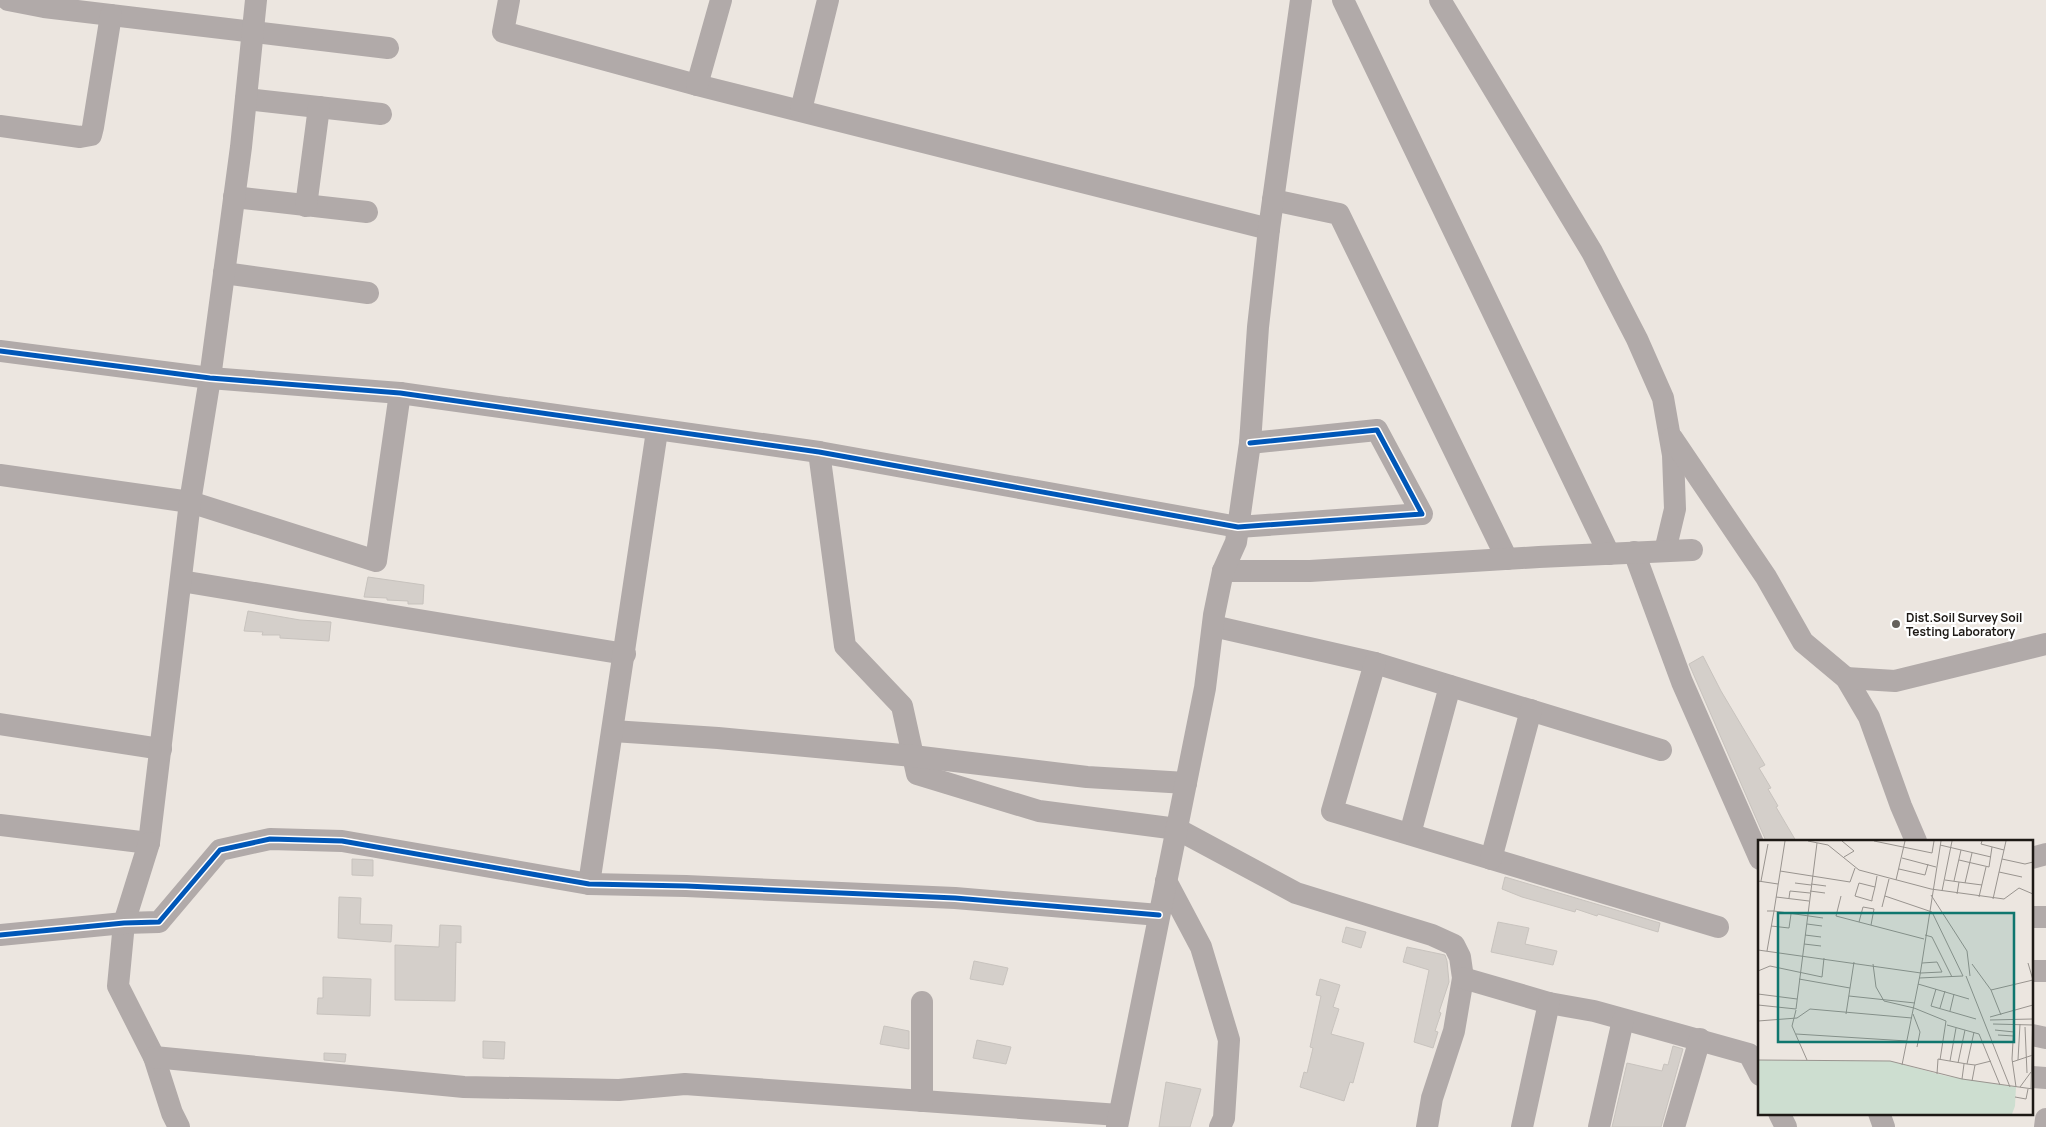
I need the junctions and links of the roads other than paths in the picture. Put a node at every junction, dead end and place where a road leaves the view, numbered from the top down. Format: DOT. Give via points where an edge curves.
graph roads {
  1 [pos="8,0"];
  2 [pos="256,0"];
  3 [pos="509,0"];
  4 [pos="721,0"];
  5 [pos="828,0"];
  6 [pos="1301,0"];
  7 [pos="1343,0"];
  8 [pos="1440,0"];
  9 [pos="111,15"];
  10 [pos="253,33"];
  11 [pos="388,48"];
  12 [pos="697,85"];
  13 [pos="246,99"];
  14 [pos="319,107"];
  15 [pos="801,110"];
  16 [pos="381,114"];
  17 [pos="0,126"];
  18 [pos="234,197"];
  19 [pos="1273,200"];
  20 [pos="306,206"];
  21 [pos="367,212"];
  22 [pos="1269,229"];
  23 [pos="224,273"];
  24 [pos="368,293"];
  25 [pos="0,351"];
  26 [pos="210,378"];
  27 [pos="400,393"];
  28 [pos="657,431"];
  29 [pos="1669,434"];
  30 [pos="1250,443"];
  31 [pos="819,452"];
  32 [pos="0,475"];
  33 [pos="190,502"];
  34 [pos="1238,527"];
  35 [pos="1692,550"];
  36 [pos="1665,551"];
  37 [pos="1634,552"];
  38 [pos="1609,554"];
  39 [pos="1507,559"];
  40 [pos="1223,571"];
  41 [pos="181,581"];
  42 [pos="1213,626"];
  43 [pos="2046,644"];
  44 [pos="625,654"];
  45 [pos="1374,663"];
  46 [pos="1846,678"];
  47 [pos="1450,686"];
  48 [pos="1531,710"];
  49 [pos="0,724"];
  50 [pos="613,731"];
  51 [pos="161,749"];
  52 [pos="1661,750"];
  53 [pos="913,756"];
  54 [pos="1186,784"];
  55 [pos="0,825"];
  56 [pos="1177,829"];
  57 [pos="1410,834"];
  58 [pos="1916,840"];
  59 [pos="150,843"];
  60 [pos="1758,854"];
  61 [pos="1491,859"];
  62 [pos="1166,881"];
  63 [pos="589,884"];
  64 [pos="1159,915"];
  65 [pos="124,923"];
  66 [pos="1718,927"];
  67 [pos="0,935"];
  68 [pos="1463,978"];
  69 [pos="922,1002"];
  70 [pos="1549,1003"];
  71 [pos="1623,1020"];
  72 [pos="1700,1039"];
  73 [pos="154,1057"];
  74 [pos="1758,1071"];
  75 [pos="922,1101"];
  76 [pos="1780,1114"];
  77 [pos="1879,1114"];
  78 [pos="2046,1119"];
  79 [pos="1118,1121"];
  80 [pos="1223,1124"];
  81 [pos="179,1127"];
  82 [pos="1427,1127"];
  83 [pos="1522,1127"];
  84 [pos="1599,1127"];
  85 [pos="1674,1127"];
  86 [pos="1786,1127"];
  87 [pos="1884,1127"];
  88 [pos="2045,1127"];
  1 -- 9 [label="street"];
  2 -- 10 [label="street"];
  3 -- 12 [label="street" via="503,32"];
  4 -- 12 [label="street"];
  5 -- 15 [label="street"];
  6 -- 19 [label="street"];
  7 -- 38 [label="street"];
  8 -- 29 [label="street" via="1592,252 1659,390"];
  9 -- 10 [label="street"];
  9 -- 17 [label="street" via="90,135"];
  10 -- 11 [label="street"];
  10 -- 13 [label="street"];
  12 -- 15 [label="street"];
  13 -- 14 [label="street"];
  13 -- 18 [label="street"];
  14 -- 16 [label="street"];
  14 -- 20 [label="street"];
  15 -- 22 [label="street"];
  18 -- 20 [label="street"];
  18 -- 23 [label="street"];
  19 -- 22 [label="street"];
  19 -- 39 [label="street" via="1339,214"];
  20 -- 21 [label="street"];
  22 -- 30 [label="street"];
  23 -- 24 [label="street"];
  23 -- 26 [label="street"];
  25 -- 26 [label="street"];
  26 -- 27 [label="street"];
  26 -- 33 [label="street"];
  27 -- 28 [label="street"];
  27 -- 33 [label="street" via="376,561"];
  28 -- 31 [label="street"];
  28 -- 44 [label="street"];
  29 -- 36 [label="street" via="1674,455 1675,509"];
  29 -- 46 [label="street" via="1766,577 1803,642"];
  30 -- 34 [label="street"];
  30 -- 34 [label="street" via="1377,430 1422,514"];
  31 -- 34 [label="street"];
  31 -- 53 [label="street" via="845,646 902,706"];
  32 -- 33 [label="street"];
  33 -- 41 [label="street"];
  34 -- 40 [label="street" via="1236,542"];
  35 -- 36 [label="street"];
  36 -- 37 [label="street"];
  37 -- 38 [label="street"];
  37 -- 60 [label="street" via="1682,682"];
  38 -- 39 [label="street"];
  39 -- 40 [label="street" via="1310,571"];
  40 -- 42 [label="street"];
  41 -- 44 [label="street"];
  41 -- 51 [label="street"];
  42 -- 45 [label="street"];
  42 -- 54 [label="street" via="1205,688"];
  43 -- 46 [label="street" via="1895,681"];
  44 -- 50 [label="street"];
  45 -- 47 [label="street"];
  45 -- 57 [label="street" via="1332,811"];
  46 -- 58 [label="street" via="1869,717"];
  47 -- 48 [label="street"];
  47 -- 57 [label="street"];
  48 -- 52 [label="street"];
  48 -- 61 [label="street"];
  49 -- 51 [label="street"];
  50 -- 53 [label="street"];
  50 -- 63 [label="street"];
  51 -- 59 [label="street"];
  53 -- 54 [label="street"];
  53 -- 56 [label="street" via="917,774 1040,811"];
  54 -- 56 [label="street"];
  55 -- 59 [label="street"];
  56 -- 62 [label="street"];
  56 -- 68 [label="street" via="1296,893 1432,935 1454,945 1460,957"];
  57 -- 61 [label="street"];
  59 -- 65 [label="street"];
  61 -- 66 [label="street"];
  62 -- 64 [label="street"];
  62 -- 80 [label="street" via="1200,947 1230,1040"];
  63 -- 64 [label="street" via="955,898"];
  63 -- 65 [label="street" via="342,841 270,839 220,850 159,922"];
  64 -- 79 [label="street"];
  65 -- 67 [label="street"];
  65 -- 73 [label="street" via="118,986"];
  68 -- 70 [label="street"];
  68 -- 82 [label="street" via="1454,1031 1432,1098"];
  69 -- 75 [label="street"];
  70 -- 71 [label="street"];
  70 -- 83 [label="street"];
  71 -- 72 [label="street"];
  71 -- 84 [label="street"];
  72 -- 74 [label="street" via="1749,1054"];
  72 -- 85 [label="street"];
  73 -- 75 [label="street" via="464,1087 619,1090 685,1084"];
  73 -- 81 [label="street"];
  75 -- 79 [label="street"];
  76 -- 86 [label="street"];
  77 -- 87 [label="street"];
  78 -- 88 [label="street"];
}
